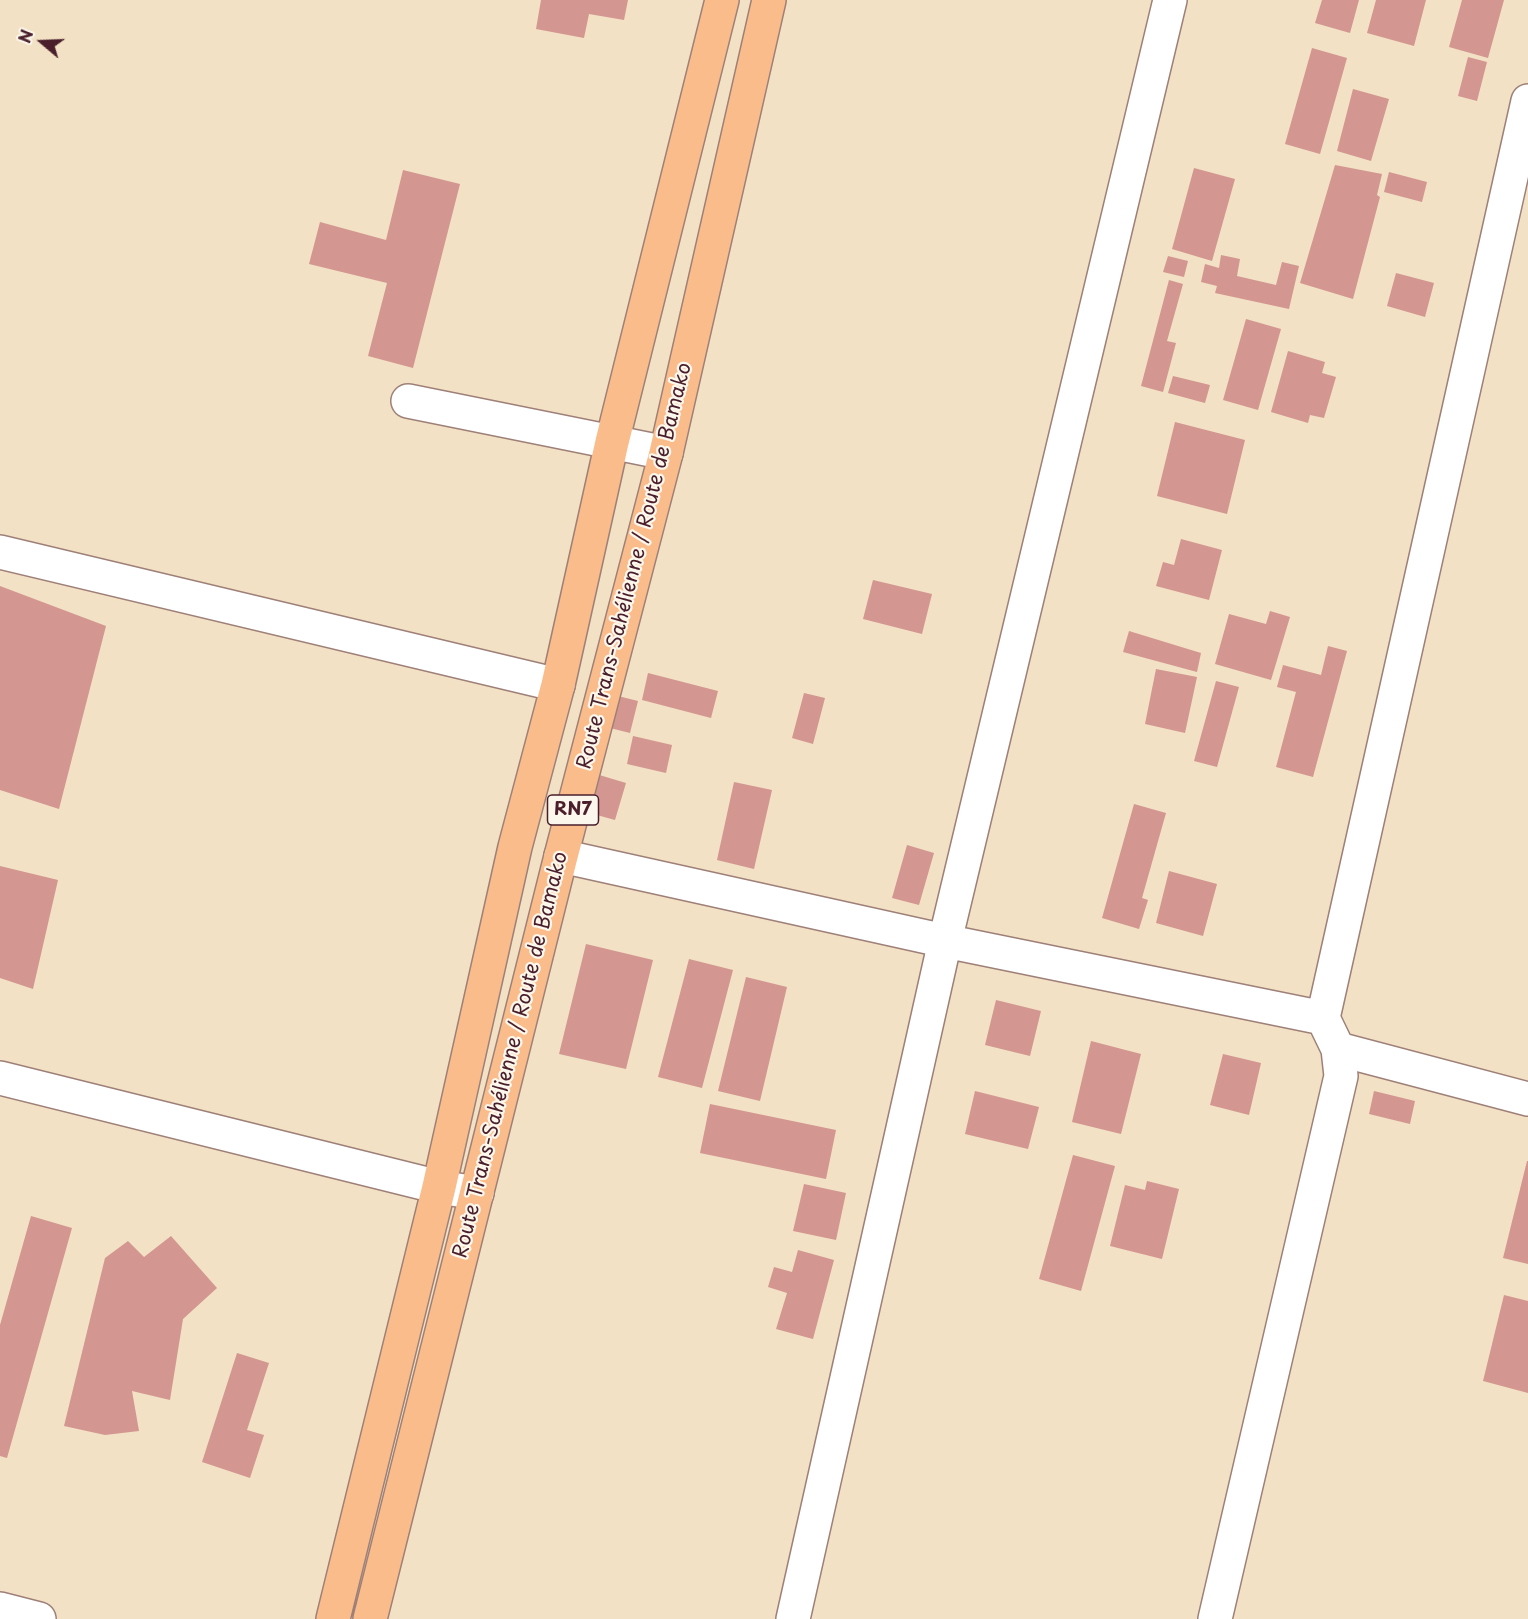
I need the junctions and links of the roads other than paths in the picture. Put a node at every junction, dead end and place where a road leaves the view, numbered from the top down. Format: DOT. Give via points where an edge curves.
graph roads {
  1 [pos="722,0"];
  2 [pos="769,0"];
  3 [pos="1170,0"];
  4 [pos="1528,101"];
  5 [pos="408,401"];
  6 [pos="612,442"];
  7 [pos="666,453"];
  8 [pos="0,552"];
  9 [pos="558,685"];
  10 [pos="561,856"];
  11 [pos="945,941"];
  12 [pos="1323,1018"];
  13 [pos="1338,1048"];
  14 [pos="0,1078"];
  15 [pos="1528,1100"];
  16 [pos="440,1186"];
  17 [pos="477,1193"];
  18 [pos="0,1609"];
  19 [pos="39,1619"];
  20 [pos="333,1619"];
  21 [pos="370,1619"];
  22 [pos="793,1619"];
  23 [pos="1215,1619"];
  1 -- 6 [label="highway, Route Trans-Sahélienne / Route de Bamako / RN7"];
  2 -- 7 [label="highway, Route Trans-Sahélienne / Route de Bamako / RN7"];
  3 -- 11 [label="street"];
  4 -- 12 [label="street"];
  5 -- 6 [label="street"];
  6 -- 7 [label="street"];
  6 -- 9 [label="highway, Route Trans-Sahélienne / Route de Bamako / RN7"];
  7 -- 10 [label="highway, Route Trans-Sahélienne / Route de Bamako / RN7"];
  8 -- 9 [label="street"];
  9 -- 16 [label="highway, Route Trans-Sahélienne / Route de Bamako / RN7" via="515,847"];
  10 -- 11 [label="street"];
  10 -- 17 [label="highway, Route Trans-Sahélienne / Route de Bamako / RN7"];
  11 -- 12 [label="street"];
  11 -- 22 [label="street"];
  12 -- 13 [label="street"];
  13 -- 15 [label="street"];
  13 -- 23 [label="street" via="1341,1076"];
  14 -- 16 [label="street"];
  16 -- 17 [label="street"];
  16 -- 20 [label="highway, Route Trans-Sahélienne / Route de Bamako / RN7"];
  17 -- 21 [label="highway, Route Trans-Sahélienne / Route de Bamako / RN7"];
  18 -- 19 [label="street"];
}
